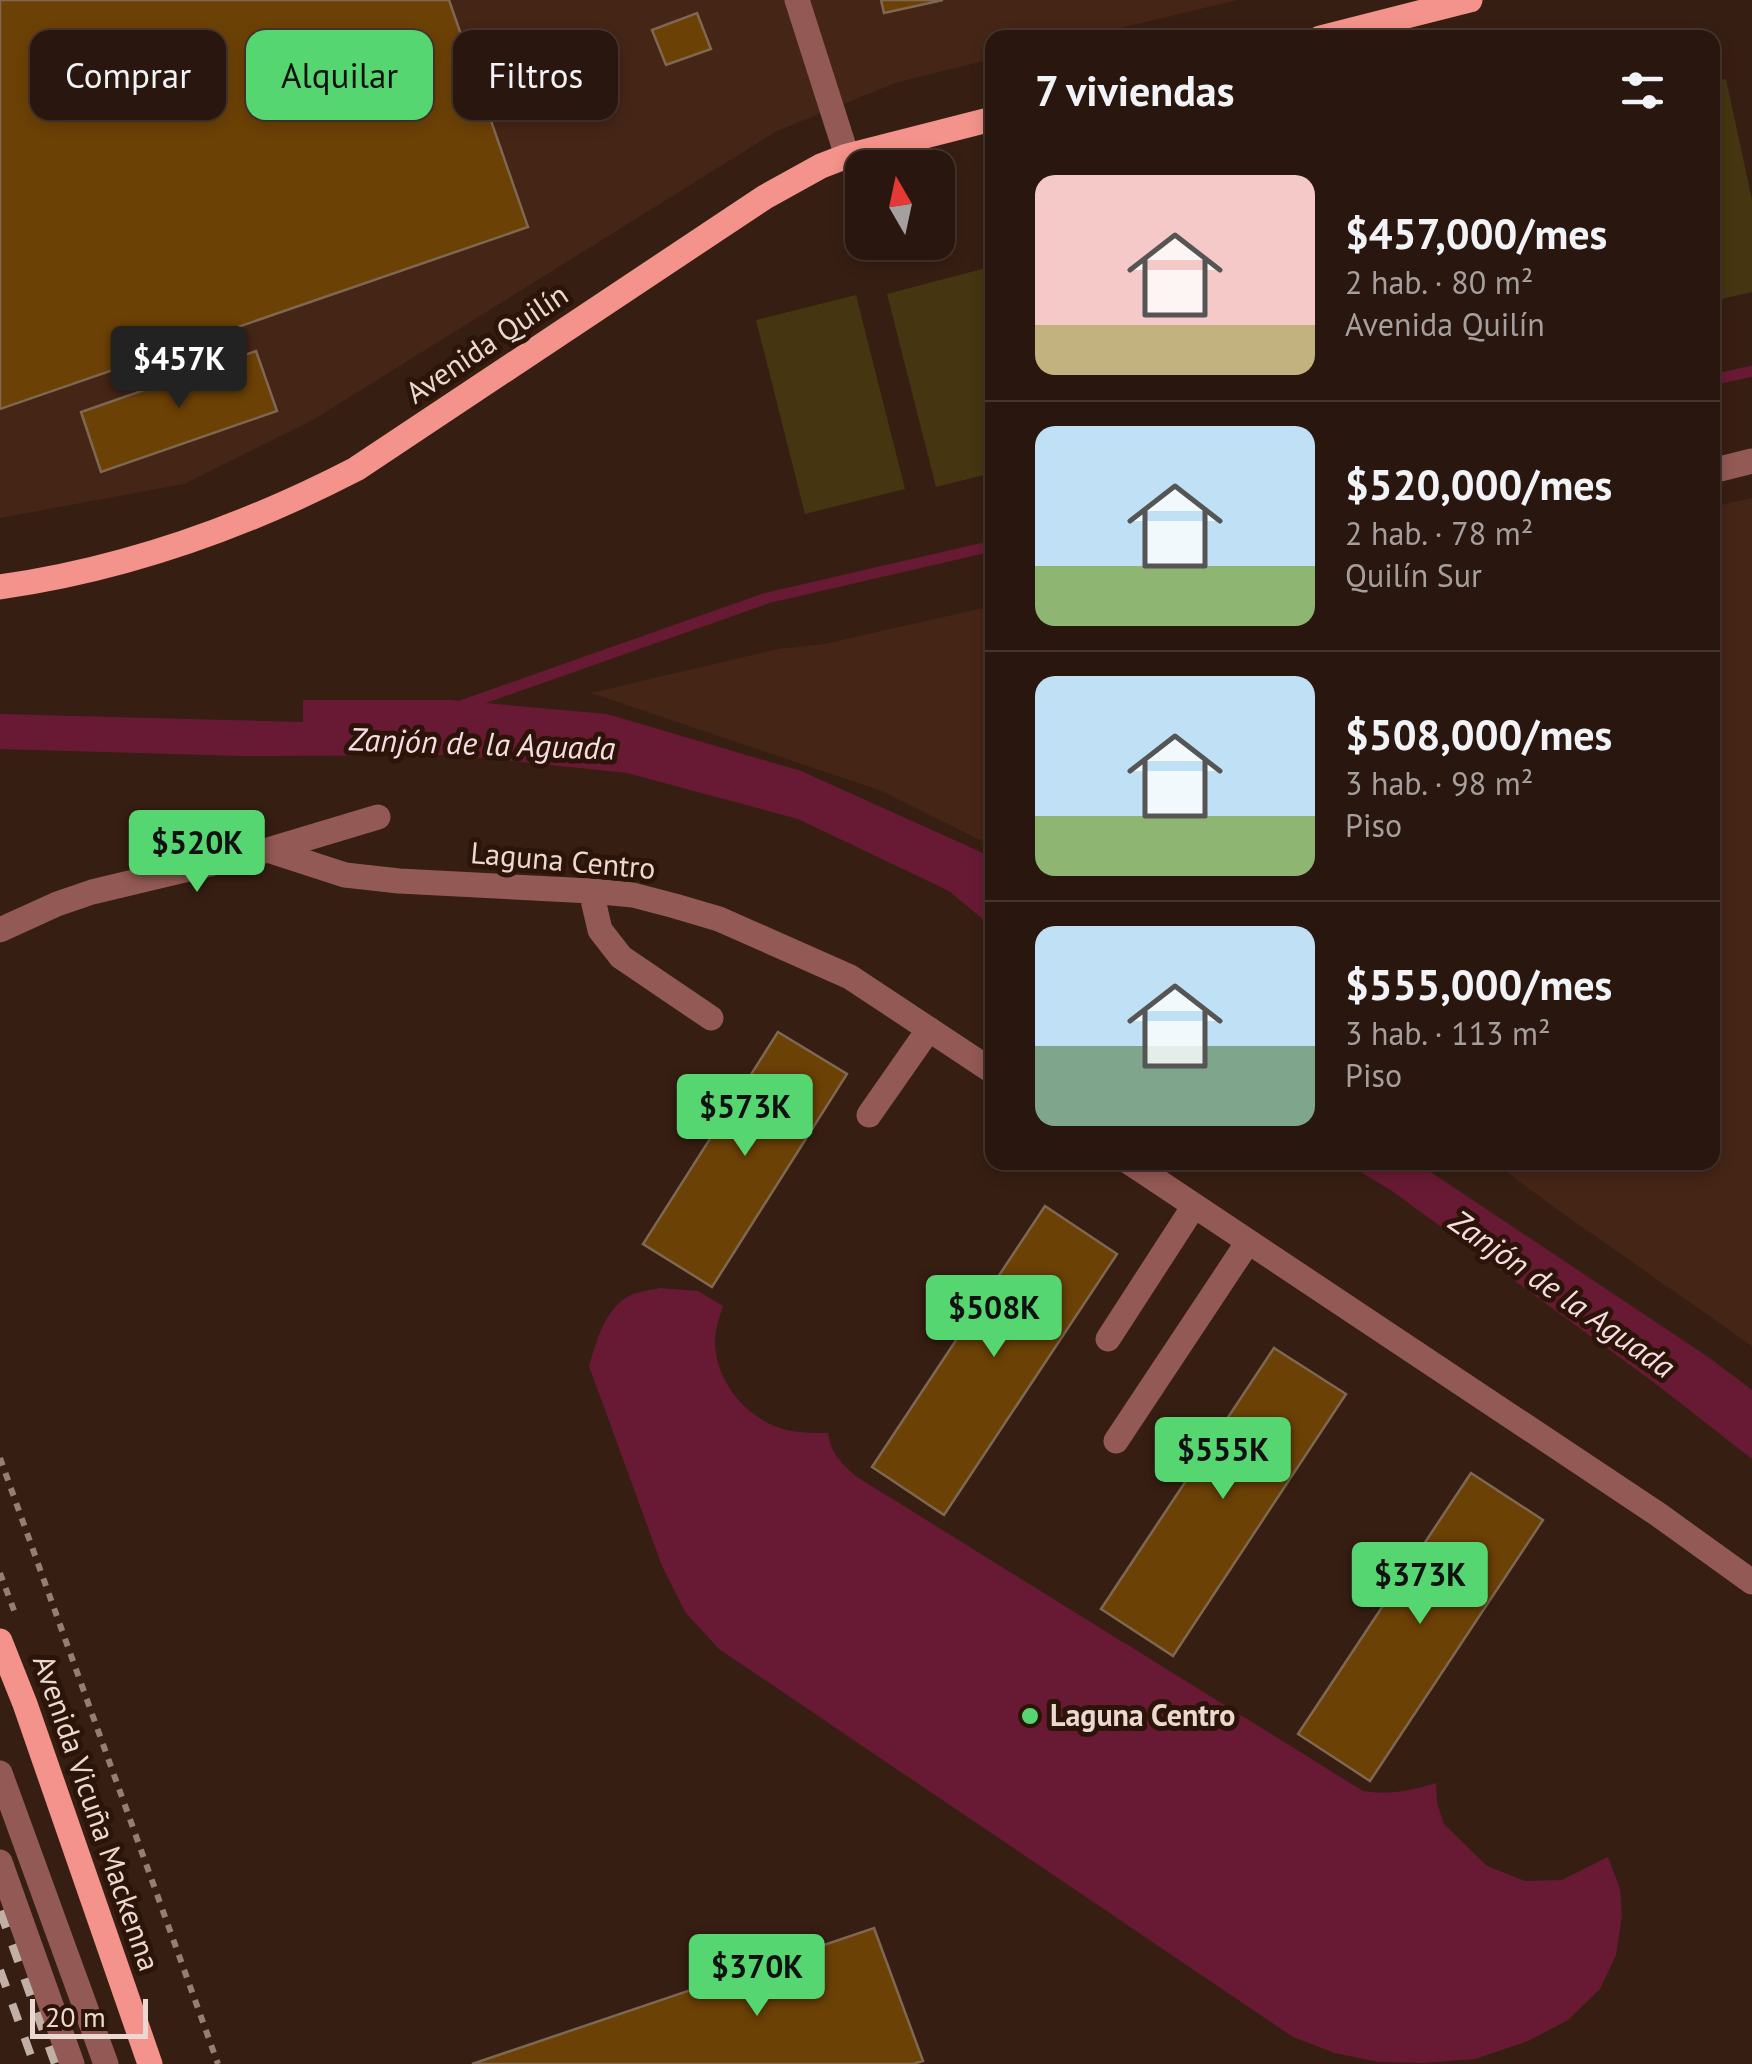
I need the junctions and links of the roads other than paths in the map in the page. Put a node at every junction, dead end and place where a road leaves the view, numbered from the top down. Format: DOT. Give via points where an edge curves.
graph roads {
  1 [pos="797,0"];
  2 [pos="1470,0"];
  3 [pos="1352,30"];
  4 [pos="985,121"];
  5 [pos="845,150"];
  6 [pos="871,150"];
  7 [pos="845,157"];
  8 [pos="1752,461"];
  9 [pos="1720,469"];
  10 [pos="0,587"];
  11 [pos="378,817"];
  12 [pos="268,850"];
  13 [pos="591,891"];
  14 [pos="0,930"];
  15 [pos="711,1018"];
  16 [pos="928,1029"];
  17 [pos="985,1066"];
  18 [pos="869,1115"];
  19 [pos="1141,1170"];
  20 [pos="1194,1206"];
  21 [pos="1248,1242"];
  22 [pos="1108,1339"];
  23 [pos="1116,1440"];
  24 [pos="1752,1582"];
  25 [pos="0,1641"];
  26 [pos="0,1773"];
  27 [pos="0,1862"];
  28 [pos="72,2064"];
  29 [pos="106,2064"];
  30 [pos="150,2064"];
  1 -- 5 [label="street"];
  2 -- 3 [label="main road"];
  4 -- 6 [label="main road, Avenida Quilín"];
  7 -- 10 [label="main road, Avenida Quilín" via="765,198 356,469 178,546"];
  8 -- 9 [label="street"];
  11 -- 12 [label="street"];
  12 -- 13 [label="street, Laguna Centro" via="345,875"];
  12 -- 14 [label="street" via="92,892"];
  13 -- 15 [label="street" via="600,930 621,956"];
  13 -- 16 [label="street, Laguna Centro" via="632,894 718,920 850,977"];
  16 -- 17 [label="street, Laguna Centro"];
  16 -- 18 [label="street"];
  19 -- 20 [label="street"];
  20 -- 21 [label="street"];
  20 -- 22 [label="street"];
  21 -- 23 [label="street"];
  21 -- 24 [label="street"];
  25 -- 30 [label="main road, Avenida Vicuña Mackenna"];
  26 -- 29 [label="street"];
  27 -- 28 [label="street"];
}
